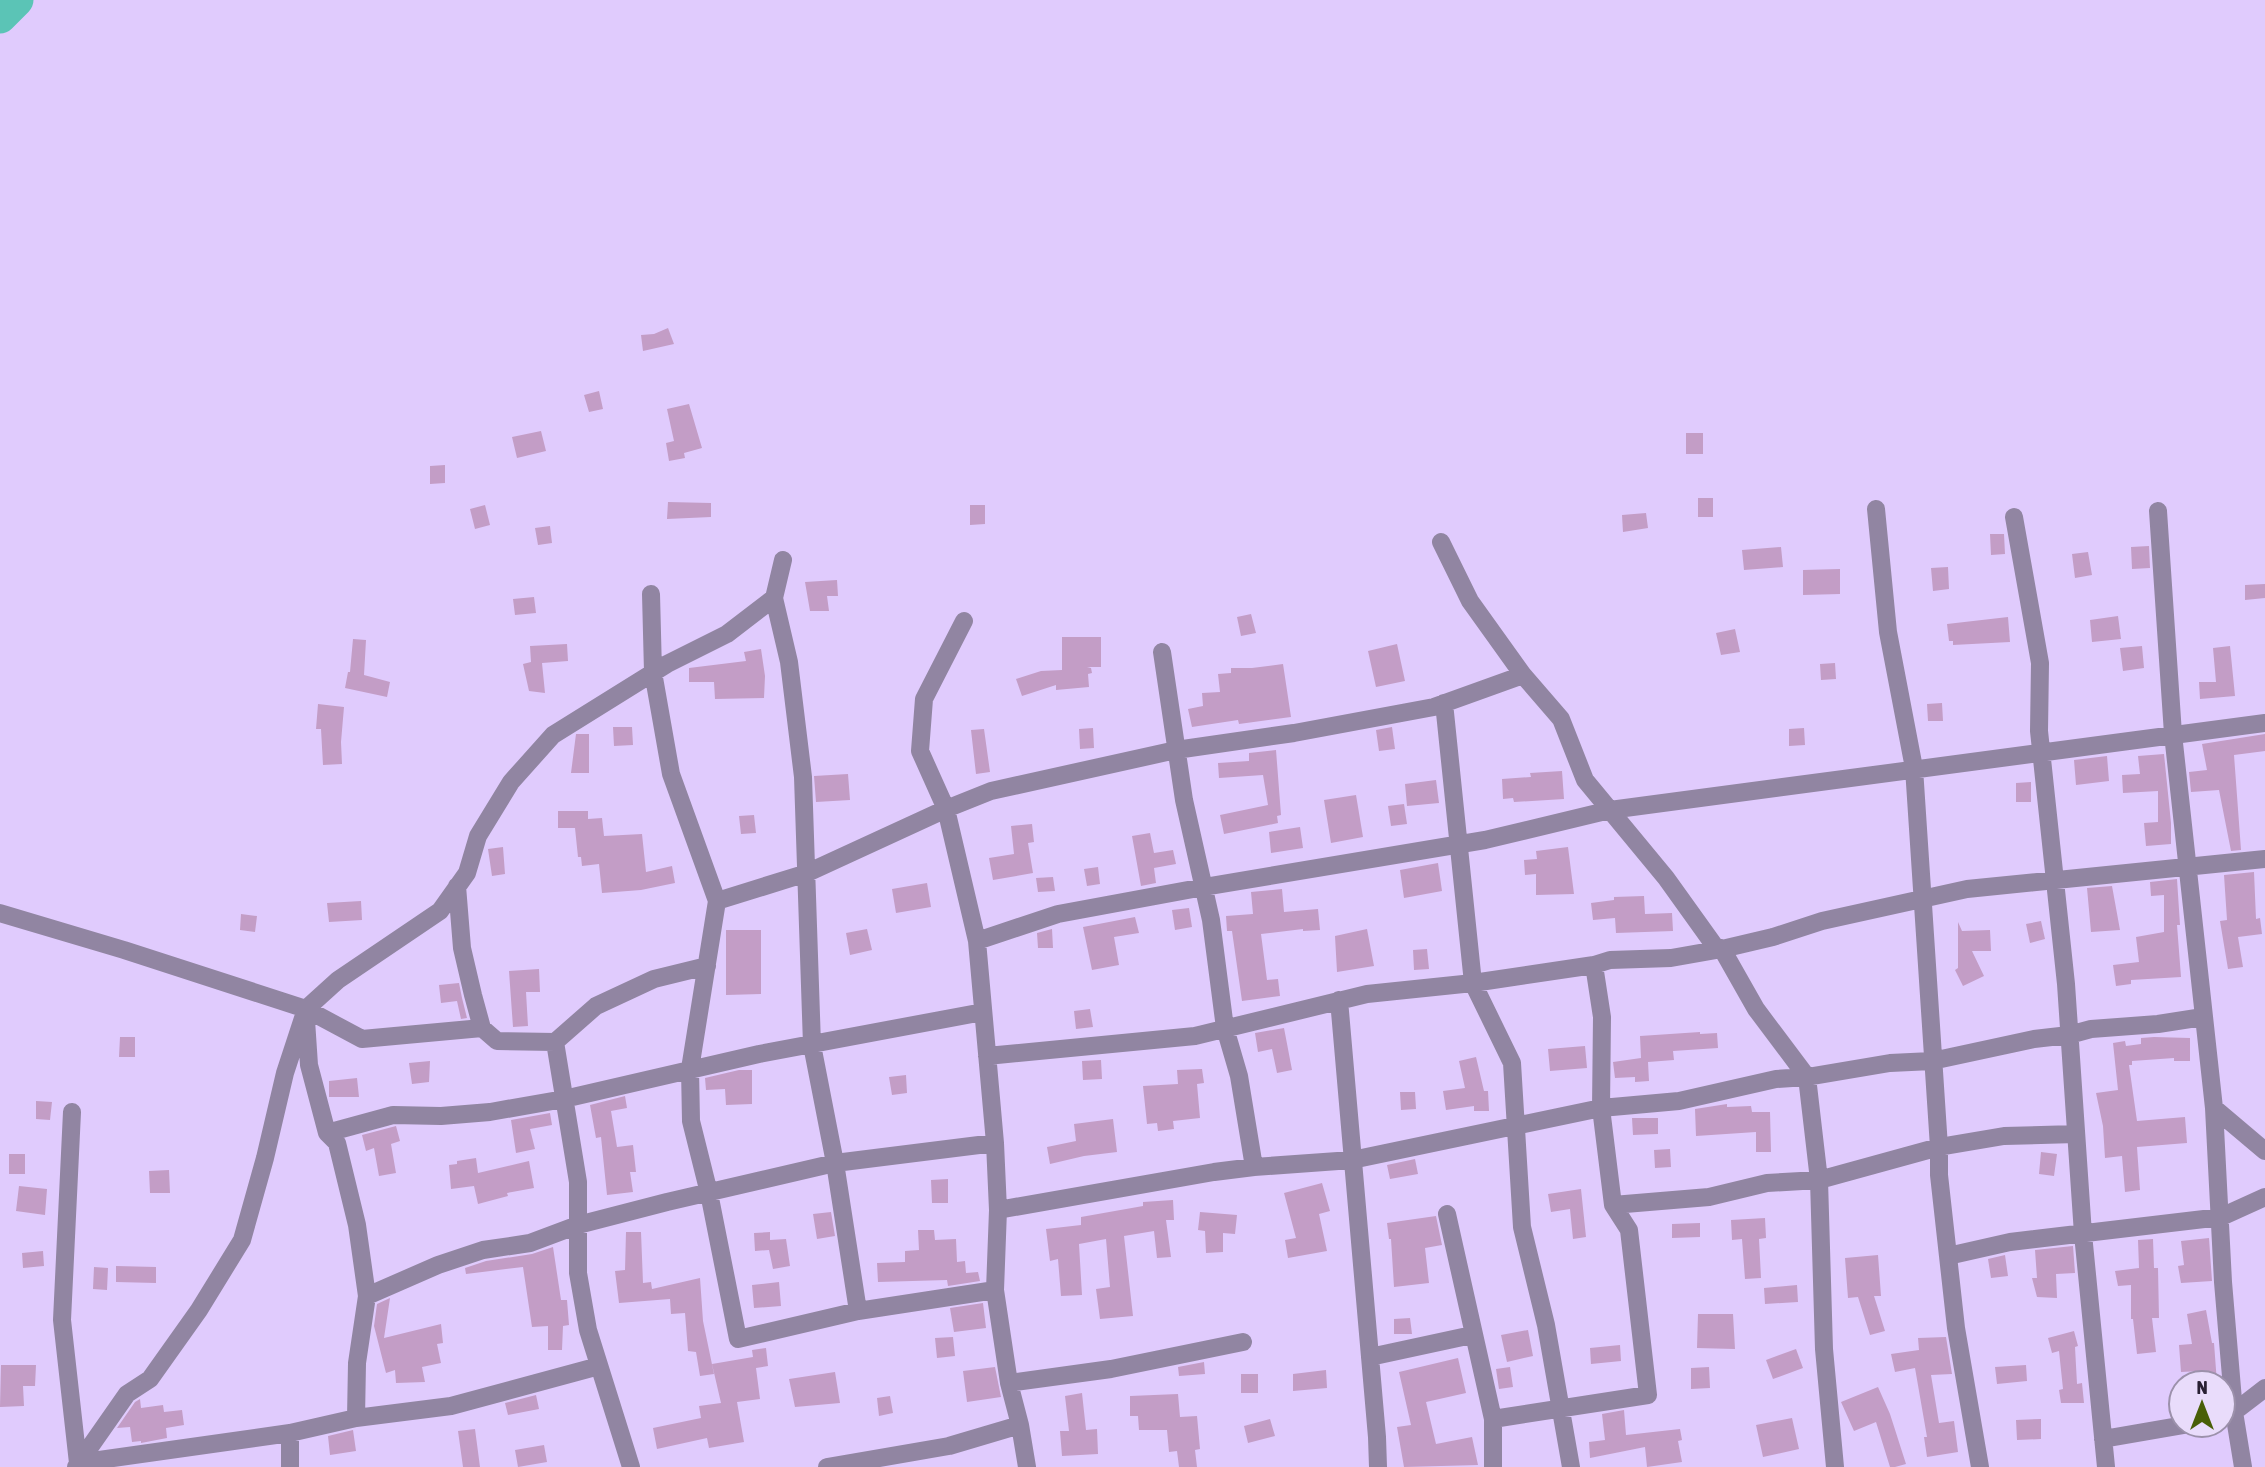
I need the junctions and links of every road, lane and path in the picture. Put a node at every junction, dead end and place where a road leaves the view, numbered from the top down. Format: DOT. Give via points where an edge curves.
graph roads {
  1 [pos="1876,509"];
  2 [pos="2158,510"];
  3 [pos="2014,517"];
  4 [pos="1441,542"];
  5 [pos="783,560"];
  6 [pos="651,594"];
  7 [pos="774,598"];
  8 [pos="964,621"];
  9 [pos="1162,652"];
  10 [pos="653,672"];
  11 [pos="1523,675"];
  12 [pos="1444,703"];
  13 [pos="2265,723"];
  14 [pos="2173,734"];
  15 [pos="1176,750"];
  16 [pos="2041,752"];
  17 [pos="1914,768"];
  18 [pos="946,809"];
  19 [pos="1610,810"];
  20 [pos="1458,844"];
  21 [pos="2265,859"];
  22 [pos="2189,866"];
  23 [pos="807,873"];
  24 [pos="2055,880"];
  25 [pos="457,886"];
  26 [pos="1204,887"];
  27 [pos="1922,900"];
  28 [pos="717,901"];
  29 [pos="0,913"];
  30 [pos="977,940"];
  31 [pos="1722,949"];
  32 [pos="707,965"];
  33 [pos="1594,965"];
  34 [pos="1473,983"];
  35 [pos="1339,1000"];
  36 [pos="306,1009"];
  37 [pos="984,1012"];
  38 [pos="2203,1017"];
  39 [pos="482,1028"];
  40 [pos="1225,1028"];
  41 [pos="2069,1035"];
  42 [pos="555,1042"];
  43 [pos="812,1045"];
  44 [pos="987,1056"];
  45 [pos="1932,1061"];
  46 [pos="690,1069"];
  47 [pos="1807,1077"];
  48 [pos="564,1099"];
  49 [pos="1601,1108"];
  50 [pos="2214,1108"];
  51 [pos="72,1112"];
  52 [pos="1517,1126"];
  53 [pos="327,1133"];
  54 [pos="2076,1134"];
  55 [pos="995,1143"];
  56 [pos="1939,1147"];
  57 [pos="2265,1151"];
  58 [pos="1352,1160"];
  59 [pos="835,1163"];
  60 [pos="1254,1167"];
  61 [pos="1819,1180"];
  62 [pos="709,1193"];
  63 [pos="2265,1196"];
  64 [pos="1613,1205"];
  65 [pos="998,1210"];
  66 [pos="1447,1214"];
  67 [pos="2221,1217"];
  68 [pos="578,1225"];
  69 [pos="2082,1234"];
  70 [pos="1948,1256"];
  71 [pos="995,1290"];
  72 [pos="367,1296"];
  73 [pos="858,1311"];
  74 [pos="1472,1335"];
  75 [pos="1243,1342"];
  76 [pos="1370,1357"];
  77 [pos="600,1366"];
  78 [pos="2227,1369"];
  79 [pos="1009,1383"];
  80 [pos="2265,1388"];
  81 [pos="2237,1407"];
  82 [pos="1561,1409"];
  83 [pos="356,1418"];
  84 [pos="1493,1419"];
  85 [pos="1020,1425"];
  86 [pos="2167,1428"];
  87 [pos="290,1433"];
  88 [pos="2103,1439"];
  89 [pos="2236,1439"];
  90 [pos="77,1465"];
  91 [pos="1376,1466"];
  92 [pos="290,1467"];
  93 [pos="631,1467"];
  94 [pos="827,1467"];
  95 [pos="1027,1467"];
  96 [pos="1493,1467"];
  97 [pos="1571,1467"];
  98 [pos="1835,1467"];
  99 [pos="1980,1467"];
  100 [pos="2106,1467"];
  101 [pos="2243,1467"];
  1 -- 17 [label="street" via="1888,632"];
  2 -- 14 [label="street"];
  3 -- 16 [label="street" via="2040,663"];
  4 -- 11 [label="street" via="1470,601"];
  5 -- 7 [label="street"];
  6 -- 10 [label="street"];
  7 -- 10 [label="street" via="727,634"];
  7 -- 23 [label="street" via="789,662 803,777"];
  8 -- 18 [label="street" via="923,699 920,751"];
  9 -- 15 [label="street"];
  10 -- 25 [label="street" via="553,734 511,782 478,836 467,873"];
  10 -- 28 [label="street" via="671,774"];
  11 -- 12 [label="street"];
  11 -- 19 [label="street" via="1561,719 1586,780"];
  12 -- 15 [label="street" via="1294,733"];
  12 -- 20 [label="street"];
  13 -- 14 [label="street"];
  14 -- 16 [label="street"];
  14 -- 22 [label="street"];
  15 -- 18 [label="street" via="991,791"];
  15 -- 26 [label="street"];
  16 -- 17 [label="street"];
  16 -- 24 [label="street"];
  17 -- 19 [label="street"];
  17 -- 27 [label="street"];
  18 -- 23 [label="street"];
  18 -- 30 [label="street"];
  19 -- 20 [label="street"];
  19 -- 31 [label="street" via="1714,945"];
  20 -- 26 [label="street"];
  20 -- 34 [label="street"];
  21 -- 22 [label="street"];
  22 -- 24 [label="street"];
  22 -- 38 [label="street"];
  23 -- 28 [label="street"];
  23 -- 43 [label="street"];
  24 -- 27 [label="street" via="1967,889"];
  24 -- 41 [label="street"];
  25 -- 36 [label="street" via="440,911 338,980"];
  25 -- 39 [label="street" via="462,948"];
  26 -- 30 [label="street" via="1058,914"];
  26 -- 40 [label="street"];
  27 -- 31 [label="street"];
  27 -- 45 [label="street"];
  28 -- 32 [label="street"];
  29 -- 36 [label="street"];
  30 -- 37 [label="street"];
  31 -- 33 [label="street"];
  31 -- 47 [label="street" via="1756,1009"];
  32 -- 42 [label="street" via="654,979 596,1006"];
  32 -- 46 [label="street"];
  33 -- 34 [label="street"];
  33 -- 49 [label="street" via="1602,1017"];
  34 -- 35 [label="street"];
  34 -- 52 [label="street" via="1512,1063"];
  35 -- 40 [label="street"];
  35 -- 58 [label="street"];
  36 -- 39 [label="street" via="362,1039"];
  36 -- 53 [label="street" via="309,1065"];
  36 -- 90 [label="street" via="242,1240 150,1379 127,1394"];
  37 -- 43 [label="street"];
  37 -- 44 [label="street"];
  38 -- 41 [label="street"];
  38 -- 50 [label="street"];
  39 -- 42 [label="street" via="497,1041"];
  40 -- 44 [label="street" via="1195,1036"];
  40 -- 60 [label="street" via="1239,1076"];
  41 -- 45 [label="street"];
  41 -- 54 [label="street"];
  42 -- 48 [label="street"];
  43 -- 46 [label="street"];
  43 -- 59 [label="street"];
  44 -- 55 [label="street"];
  45 -- 47 [label="street"];
  45 -- 56 [label="street"];
  46 -- 48 [label="street"];
  46 -- 62 [label="street" via="691,1121"];
  47 -- 49 [label="street" via="1679,1101"];
  47 -- 61 [label="street"];
  48 -- 53 [label="street" via="491,1112 393,1115"];
  48 -- 68 [label="street" via="578,1182"];
  49 -- 52 [label="street"];
  49 -- 64 [label="street"];
  50 -- 57 [label="street"];
  50 -- 67 [label="street"];
  51 -- 90 [label="street" via="62,1320"];
  52 -- 58 [label="street"];
  52 -- 82 [label="street" via="1522,1227"];
  53 -- 72 [label="street" via="337,1143"];
  54 -- 56 [label="street" via="2004,1136"];
  54 -- 69 [label="street"];
  55 -- 59 [label="street"];
  55 -- 65 [label="street"];
  56 -- 61 [label="street"];
  56 -- 70 [label="street"];
  58 -- 60 [label="street"];
  58 -- 76 [label="street"];
  59 -- 62 [label="street"];
  59 -- 73 [label="street"];
  60 -- 65 [label="street"];
  61 -- 64 [label="street" via="1767,1183 1709,1197"];
  61 -- 98 [label="street" via="1824,1349"];
  62 -- 68 [label="street"];
  62 -- 73 [label="street" via="738,1339"];
  63 -- 67 [label="street"];
  64 -- 82 [label="street" via="1629,1230 1648,1395"];
  65 -- 71 [label="street"];
  66 -- 74 [label="street"];
  67 -- 69 [label="street"];
  67 -- 78 [label="street"];
  68 -- 72 [label="street" via="439,1265"];
  68 -- 77 [label="street" via="578,1273"];
  69 -- 70 [label="street" via="2010,1242"];
  69 -- 88 [label="street"];
  70 -- 99 [label="street"];
  71 -- 73 [label="street"];
  71 -- 79 [label="street"];
  72 -- 83 [label="street" via="356,1363"];
  74 -- 76 [label="street"];
  74 -- 84 [label="street"];
  75 -- 79 [label="street" via="1111,1369"];
  76 -- 91 [label="street"];
  77 -- 83 [label="street" via="451,1406"];
  77 -- 93 [label="street"];
  79 -- 85 [label="street"];
  80 -- 81 [label="street"];
  82 -- 84 [label="street"];
  82 -- 97 [label="street"];
  83 -- 87 [label="street"];
  84 -- 96 [label="street"];
  85 -- 94 [label="street" via="949,1446"];
  85 -- 95 [label="street"];
  86 -- 88 [label="street"];
  87 -- 90 [label="street"];
  87 -- 92 [label="street"];
  88 -- 100 [label="street"];
  89 -- 101 [label="street"];
}
